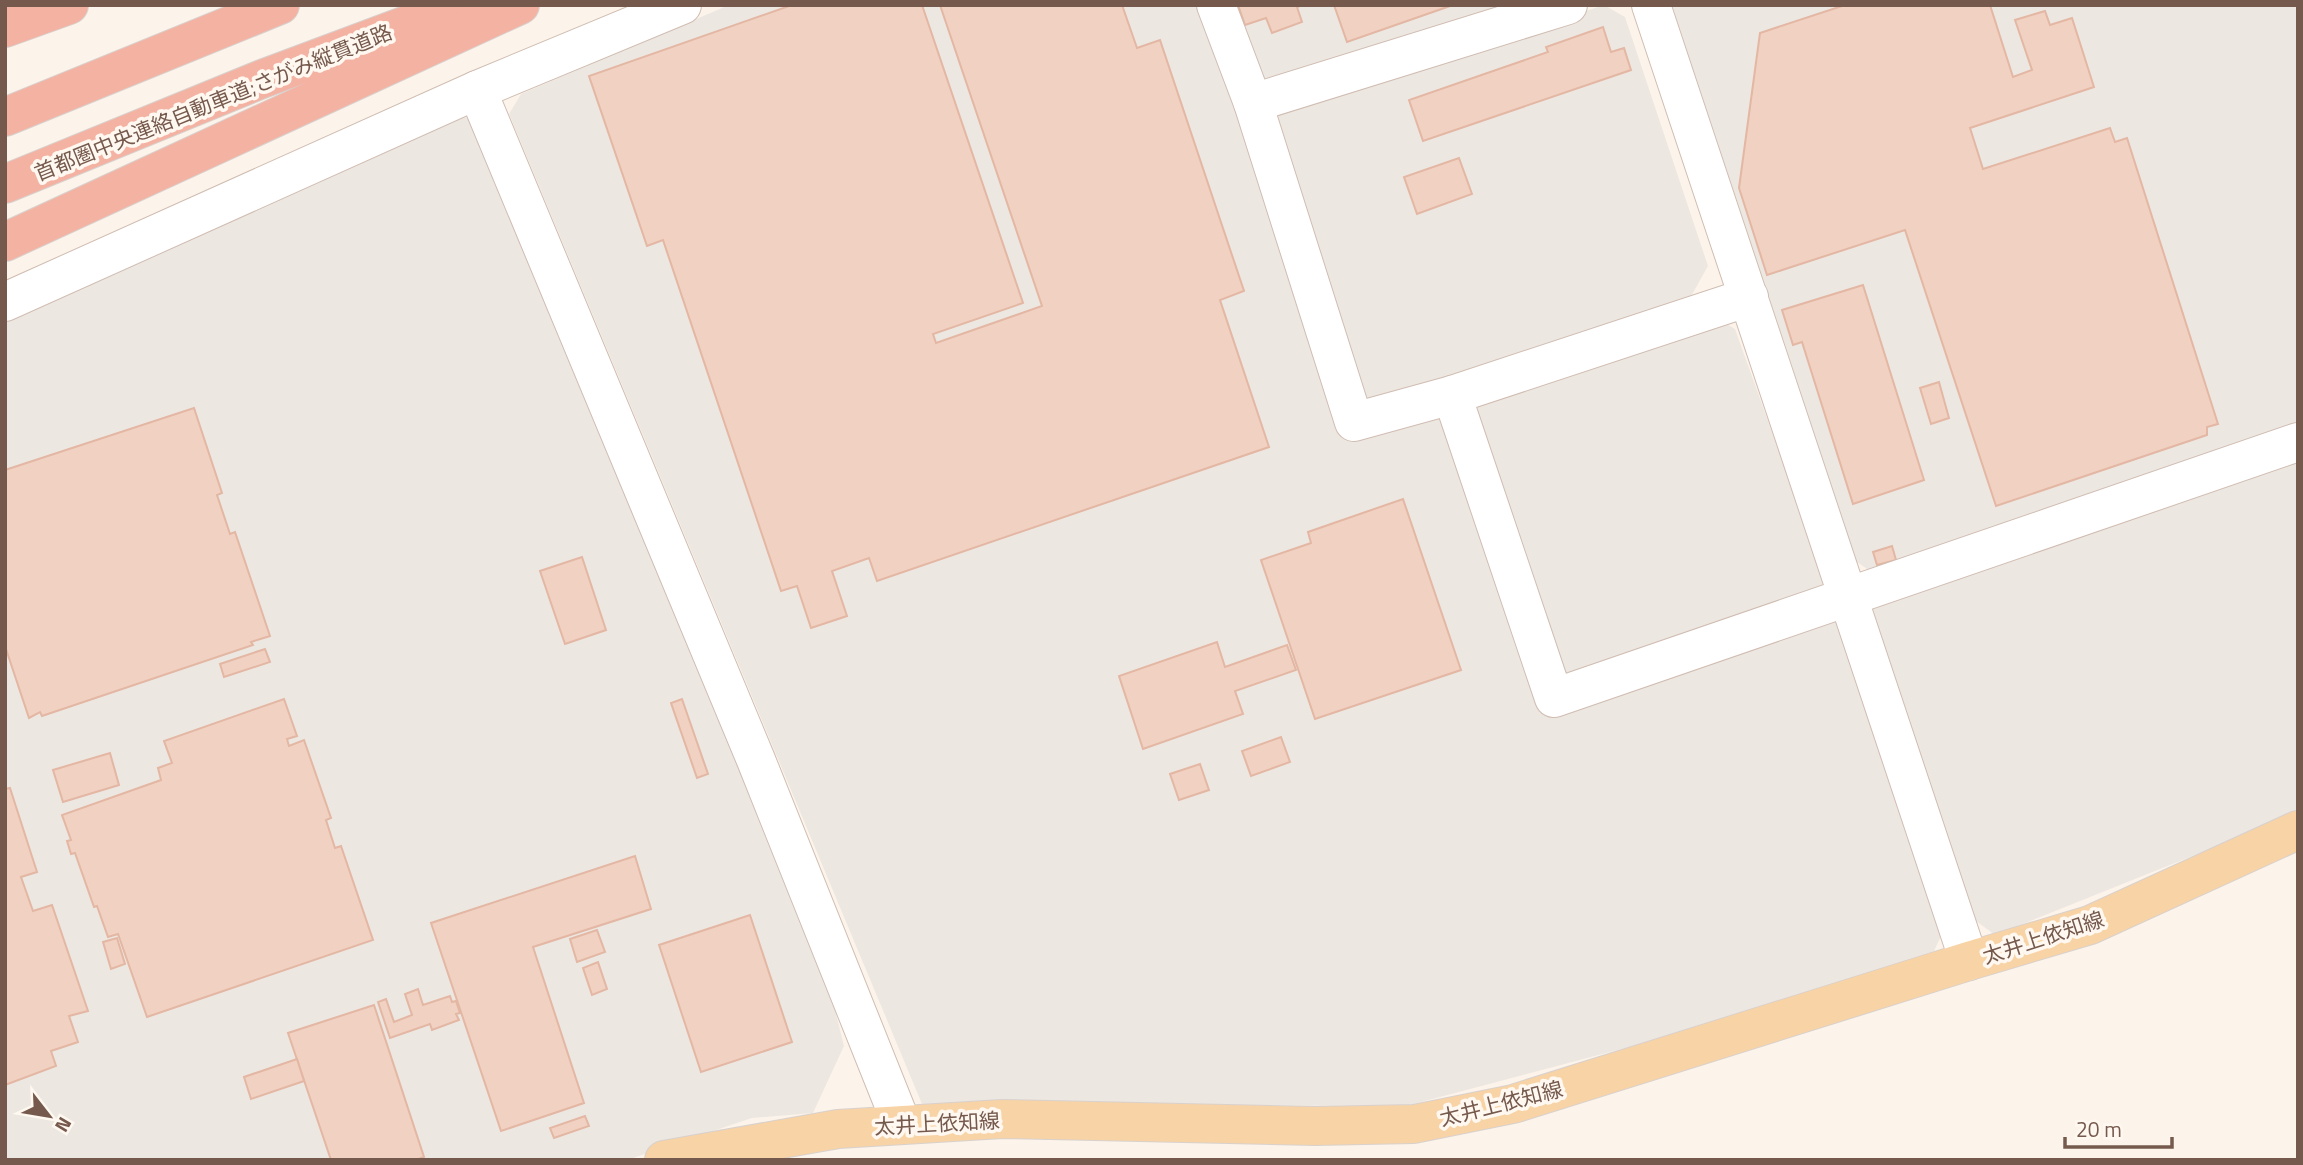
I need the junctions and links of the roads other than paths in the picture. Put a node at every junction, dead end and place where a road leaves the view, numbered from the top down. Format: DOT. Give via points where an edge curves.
graph roads {
  1 [pos="69,5"];
  2 [pos="280,5"];
  3 [pos="460,5"];
  4 [pos="520,5"];
  5 [pos="682,5"];
  6 [pos="1216,5"];
  7 [pos="1567,5"];
  8 [pos="1651,5"];
  9 [pos="5,28"];
  10 [pos="477,90"];
  11 [pos="1252,103"];
  12 [pos="5,117"];
  13 [pos="5,184"];
  14 [pos="5,242"];
  15 [pos="1749,297"];
  16 [pos="5,302"];
  17 [pos="1452,395"];
  18 [pos="2298,442"];
  19 [pos="1846,597"];
  20 [pos="2298,830"];
  21 [pos="1969,961"];
  22 [pos="902,1125"];
  23 [pos="664,1160"];
  1 -- 9 [label="highway"];
  2 -- 12 [label="highway"];
  3 -- 13 [label="highway, 首都圏中央連絡自動車道;さがみ縦貫道路" via="262,79"];
  4 -- 14 [label="highway"];
  5 -- 10 [label="street"];
  6 -- 11 [label="street"];
  7 -- 11 [label="street"];
  8 -- 15 [label="street"];
  10 -- 16 [label="street"];
  10 -- 22 [label="street" via="756,760"];
  11 -- 17 [label="street" via="1354,422"];
  15 -- 17 [label="street"];
  15 -- 19 [label="street"];
  17 -- 19 [label="street" via="1554,698"];
  18 -- 19 [label="street"];
  19 -- 21 [label="street"];
  20 -- 21 [label="main road, 太井上依知線" via="2090,925"];
  21 -- 22 [label="main road, 太井上依知線" via="1513,1104 1414,1125 1002,1119"];
  22 -- 23 [label="main road, 太井上依知線" via="838,1129"];
}
